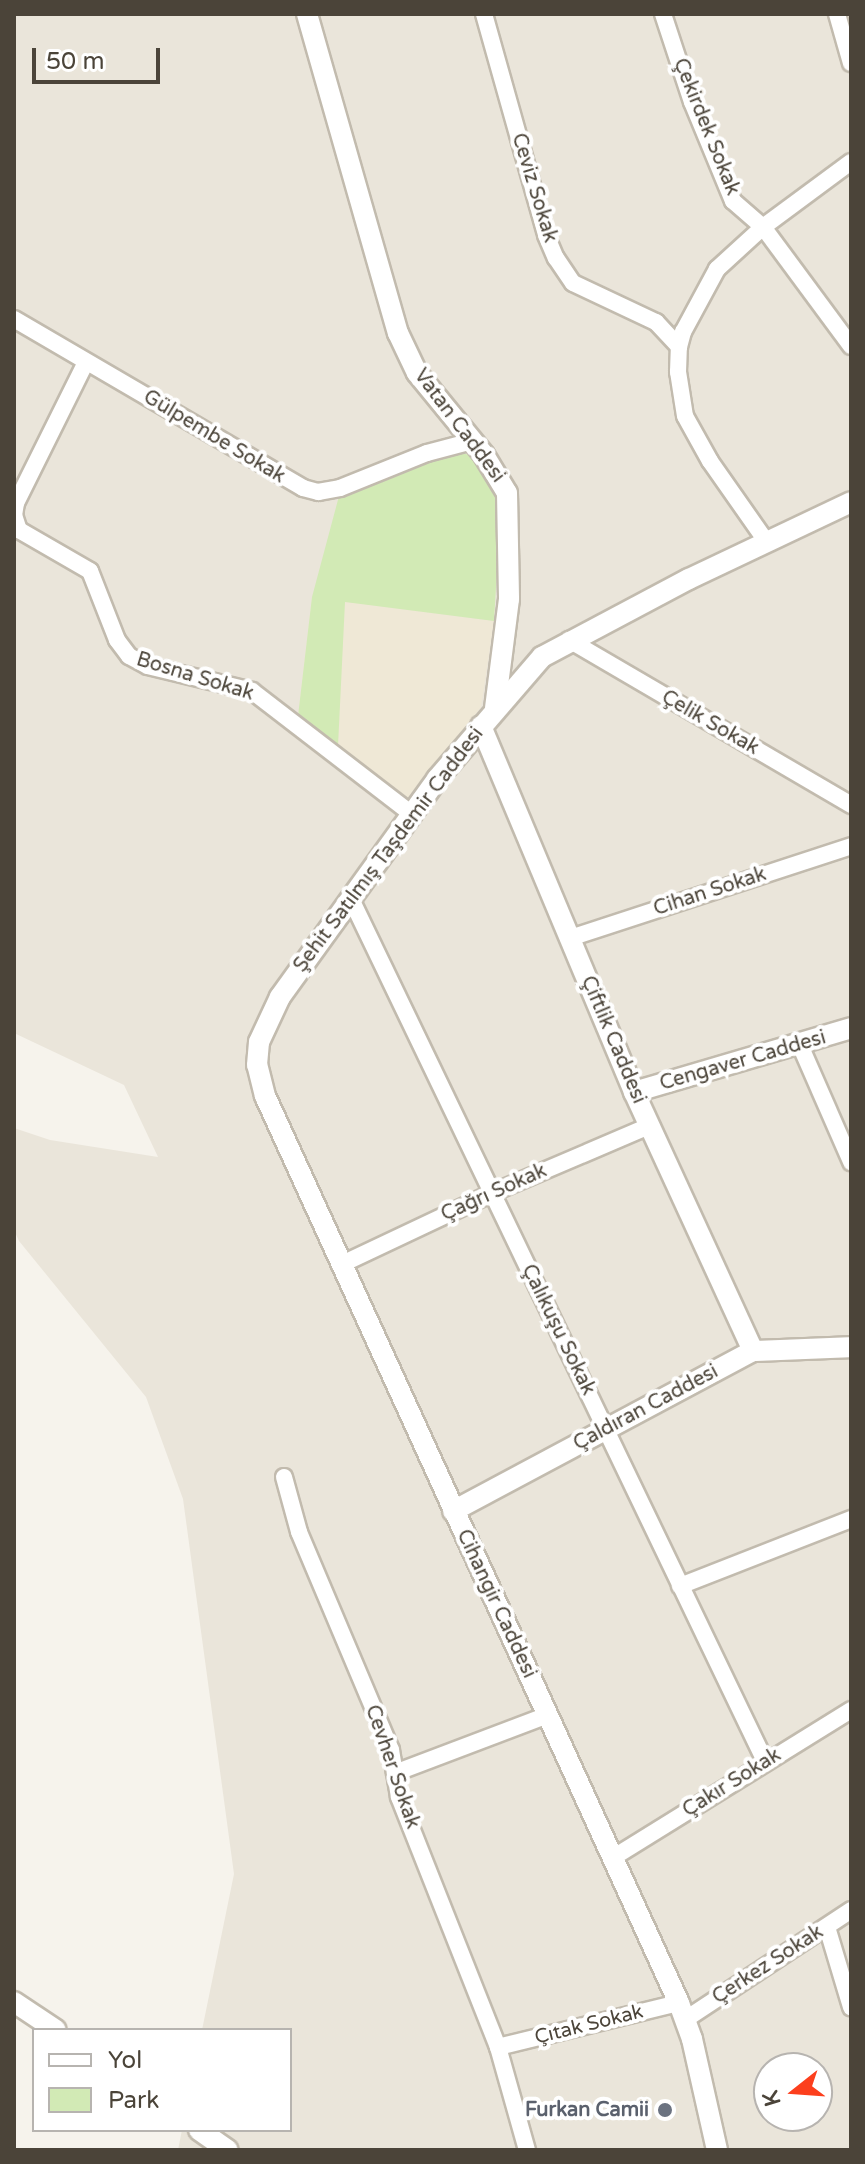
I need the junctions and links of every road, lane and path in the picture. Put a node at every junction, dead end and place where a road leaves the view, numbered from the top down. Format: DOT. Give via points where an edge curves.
graph roads {
  1 [pos="307,14"];
  2 [pos="484,14"];
  3 [pos="663,14"];
  4 [pos="837,14"];
  5 [pos="851,63"];
  6 [pos="851,162"];
  7 [pos="763,227"];
  8 [pos="14,319"];
  9 [pos="851,346"];
  10 [pos="679,347"];
  11 [pos="86,362"];
  12 [pos="472,441"];
  13 [pos="851,502"];
  14 [pos="766,541"];
  15 [pos="569,640"];
  16 [pos="495,708"];
  17 [pos="481,726"];
  18 [pos="851,805"];
  19 [pos="412,814"];
  20 [pos="851,846"];
  21 [pos="351,899"];
  22 [pos="570,938"];
  23 [pos="851,1028"];
  24 [pos="800,1045"];
  25 [pos="257,1065"];
  26 [pos="634,1092"];
  27 [pos="649,1126"];
  28 [pos="851,1162"];
  29 [pos="492,1193"];
  30 [pos="340,1265"];
  31 [pos="851,1347"];
  32 [pos="753,1351"];
  33 [pos="606,1430"];
  34 [pos="284,1477"];
  35 [pos="453,1511"];
  36 [pos="851,1519"];
  37 [pos="680,1586"];
  38 [pos="851,1710"];
  39 [pos="548,1715"];
  40 [pos="765,1761"];
  41 [pos="395,1773"];
  42 [pos="614,1857"];
  43 [pos="851,1910"];
  44 [pos="827,1927"];
  45 [pos="14,2002"];
  46 [pos="851,2007"];
  47 [pos="682,2011"];
  48 [pos="53,2028"];
  49 [pos="498,2047"];
  50 [pos="201,2132"];
  51 [pos="220,2148"];
  52 [pos="527,2150"];
  53 [pos="717,2150"];
  1 -- 12 [label="street, Vatan Caddesi" via="398,333 417,373"];
  2 -- 10 [label="street, Ceviz Sokak" via="556,258 573,283 656,322"];
  3 -- 7 [label="street, Çekirdek Sokak" via="733,201"];
  4 -- 5 [label="street"];
  6 -- 7 [label="street"];
  7 -- 9 [label="street, Çekirdek Sokak"];
  7 -- 10 [label="street" via="717,269"];
  8 -- 11 [label="street, Gülpembe Sokak"];
  10 -- 14 [label="street" via="685,416"];
  11 -- 12 [label="street, Gülpembe Sokak" via="280,477 318,492"];
  11 -- 19 [label="street, Bosna Sokak" via="16,503 15,524 90,571 117,640 129,656 148,666 252,691"];
  12 -- 16 [label="street, Vatan Caddesi" via="500,477 510,515 508,611"];
  13 -- 14 [label="street, Şehit Satılmış Taşdemir Caddesi"];
  14 -- 15 [label="street, Şehit Satılmış Taşdemir Caddesi"];
  15 -- 16 [label="street, Şehit Satılmış Taşdemir Caddesi" via="525,673"];
  15 -- 18 [label="street, Çelik Sokak"];
  16 -- 17 [label="street, Şehit Satılmış Taşdemir Caddesi"];
  17 -- 19 [label="street, Şehit Satılmış Taşdemir Caddesi"];
  17 -- 22 [label="street, Çiftlik Caddesi"];
  19 -- 21 [label="street, Şehit Satılmış Taşdemir Caddesi"];
  20 -- 22 [label="street, Cihan Sokak"];
  21 -- 25 [label="street, Şehit Satılmış Taşdemir Caddesi" via="268,1019"];
  21 -- 29 [label="street, Çalıkuşu Sokak"];
  22 -- 26 [label="street, Çiftlik Caddesi"];
  23 -- 24 [label="street, Cengaver Caddesi"];
  24 -- 26 [label="street, Cengaver Caddesi"];
  24 -- 28 [label="street"];
  25 -- 30 [label="street, Cihangir Caddesi" via="265,1096"];
  26 -- 27 [label="street, Çiftlik Caddesi"];
  27 -- 29 [label="street, Çağrı Sokak"];
  27 -- 32 [label="street, Çiftlik Caddesi"];
  29 -- 30 [label="street, Çağrı Sokak"];
  29 -- 33 [label="street, Çalıkuşu Sokak"];
  30 -- 35 [label="street, Cihangir Caddesi"];
  31 -- 32 [label="street, Çaldıran Caddesi"];
  32 -- 33 [label="street, Çaldıran Caddesi"];
  33 -- 35 [label="street, Çaldıran Caddesi"];
  33 -- 37 [label="street, Çalıkuşu Sokak"];
  34 -- 41 [label="street, Cevher Sokak" via="299,1532 391,1750"];
  35 -- 39 [label="street, Cihangir Caddesi"];
  36 -- 37 [label="street"];
  37 -- 40 [label="street, Çalıkuşu Sokak"];
  38 -- 40 [label="street, Çakır Sokak"];
  39 -- 41 [label="street"];
  39 -- 42 [label="street, Cihangir Caddesi"];
  40 -- 42 [label="street, Çakır Sokak"];
  41 -- 49 [label="street, Cevher Sokak" via="403,1807"];
  42 -- 47 [label="street, Cihangir Caddesi"];
  43 -- 44 [label="street, Çerkez Sokak"];
  44 -- 46 [label="street"];
  44 -- 47 [label="street, Çerkez Sokak"];
  45 -- 48 [label="street"];
  47 -- 49 [label="street, Çıtak Sokak"];
  47 -- 53 [label="street, Cihangir Caddesi"];
  49 -- 52 [label="street, Cevher Sokak"];
  50 -- 51 [label="street"];
}
